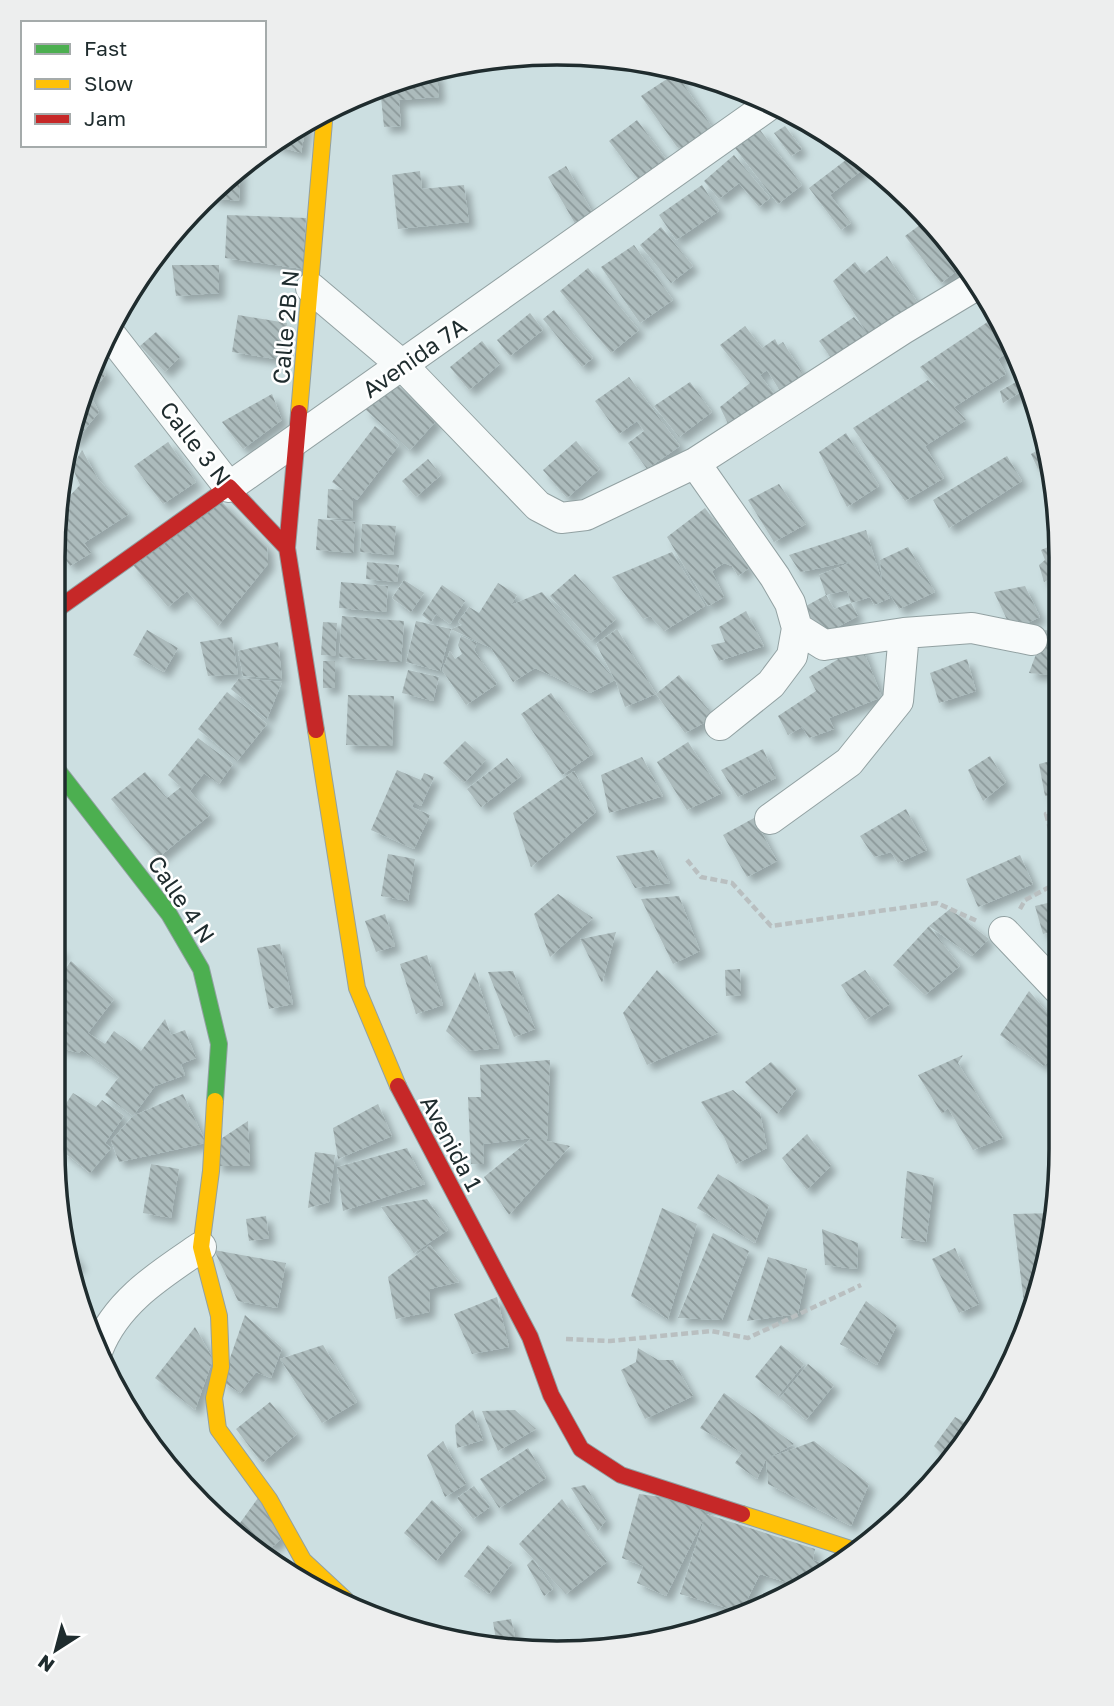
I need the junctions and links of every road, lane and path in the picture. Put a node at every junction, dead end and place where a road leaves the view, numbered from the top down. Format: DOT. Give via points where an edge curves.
graph roads {
  1 [pos="762,110"];
  2 [pos="324,124"];
  3 [pos="311,288"];
  4 [pos="969,289"];
  5 [pos="115,341"];
  6 [pos="402,365"];
  7 [pos="299,438"];
  8 [pos="695,463"];
  9 [pos="229,487"];
  10 [pos="287,548"];
  11 [pos="65,604"];
  12 [pos="797,628"];
  13 [pos="904,633"];
  14 [pos="1032,640"];
  15 [pos="720,725"];
  16 [pos="65,780"];
  17 [pos="770,818"];
  18 [pos="687,860"];
  19 [pos="1049,888"];
  20 [pos="1004,932"];
  21 [pos="1049,980"];
  22 [pos="201,1247"];
  23 [pos="862,1285"];
  24 [pos="530,1337"];
  25 [pos="102,1338"];
  26 [pos="846,1547"];
  27 [pos="329,1584"];
  1 -- 6 [label="street, Avenida 7A"];
  2 -- 3 [label="street, Calle 2B N"];
  3 -- 6 [label="street"];
  3 -- 7 [label="street, Calle 2B N"];
  4 -- 8 [label="street"];
  5 -- 9 [label="street, Calle 3 N"];
  6 -- 7 [label="street, Avenida 7A"];
  6 -- 8 [label="street" via="538,506 561,518 586,515"];
  7 -- 9 [label="street, Avenida 7A"];
  7 -- 10 [label="street, Calle 2B N"];
  8 -- 12 [label="street" via="775,577"];
  9 -- 10 [label="street, Calle 3 N"];
  9 -- 11 [label="street, Avenida 7A"];
  10 -- 24 [label="street, Avenida 1" via="357,988 405,1103"];
  12 -- 13 [label="street" via="824,645"];
  12 -- 15 [label="street" via="792,656 771,684"];
  13 -- 14 [label="street" via="972,628"];
  13 -- 17 [label="street" via="898,701 849,762"];
  16 -- 22 [label="street, Calle 4 N" via="169,914 201,969 219,1044"];
  18 -- 20 [label="path" via="701,877 732,883 771,926 937,903"];
  19 -- 20 [label="path" via="1026,900"];
  20 -- 21 [label="street"];
  22 -- 25 [label="street" via="142,1287"];
  22 -- 27 [label="street" via="219,1316 221,1367 214,1398 218,1429 269,1499 303,1560"];
  23 -- 24 [label="path" via="748,1338 710,1331 610,1341"];
  24 -- 26 [label="street, Avenida 1" via="551,1395 581,1449 621,1475"];
}
